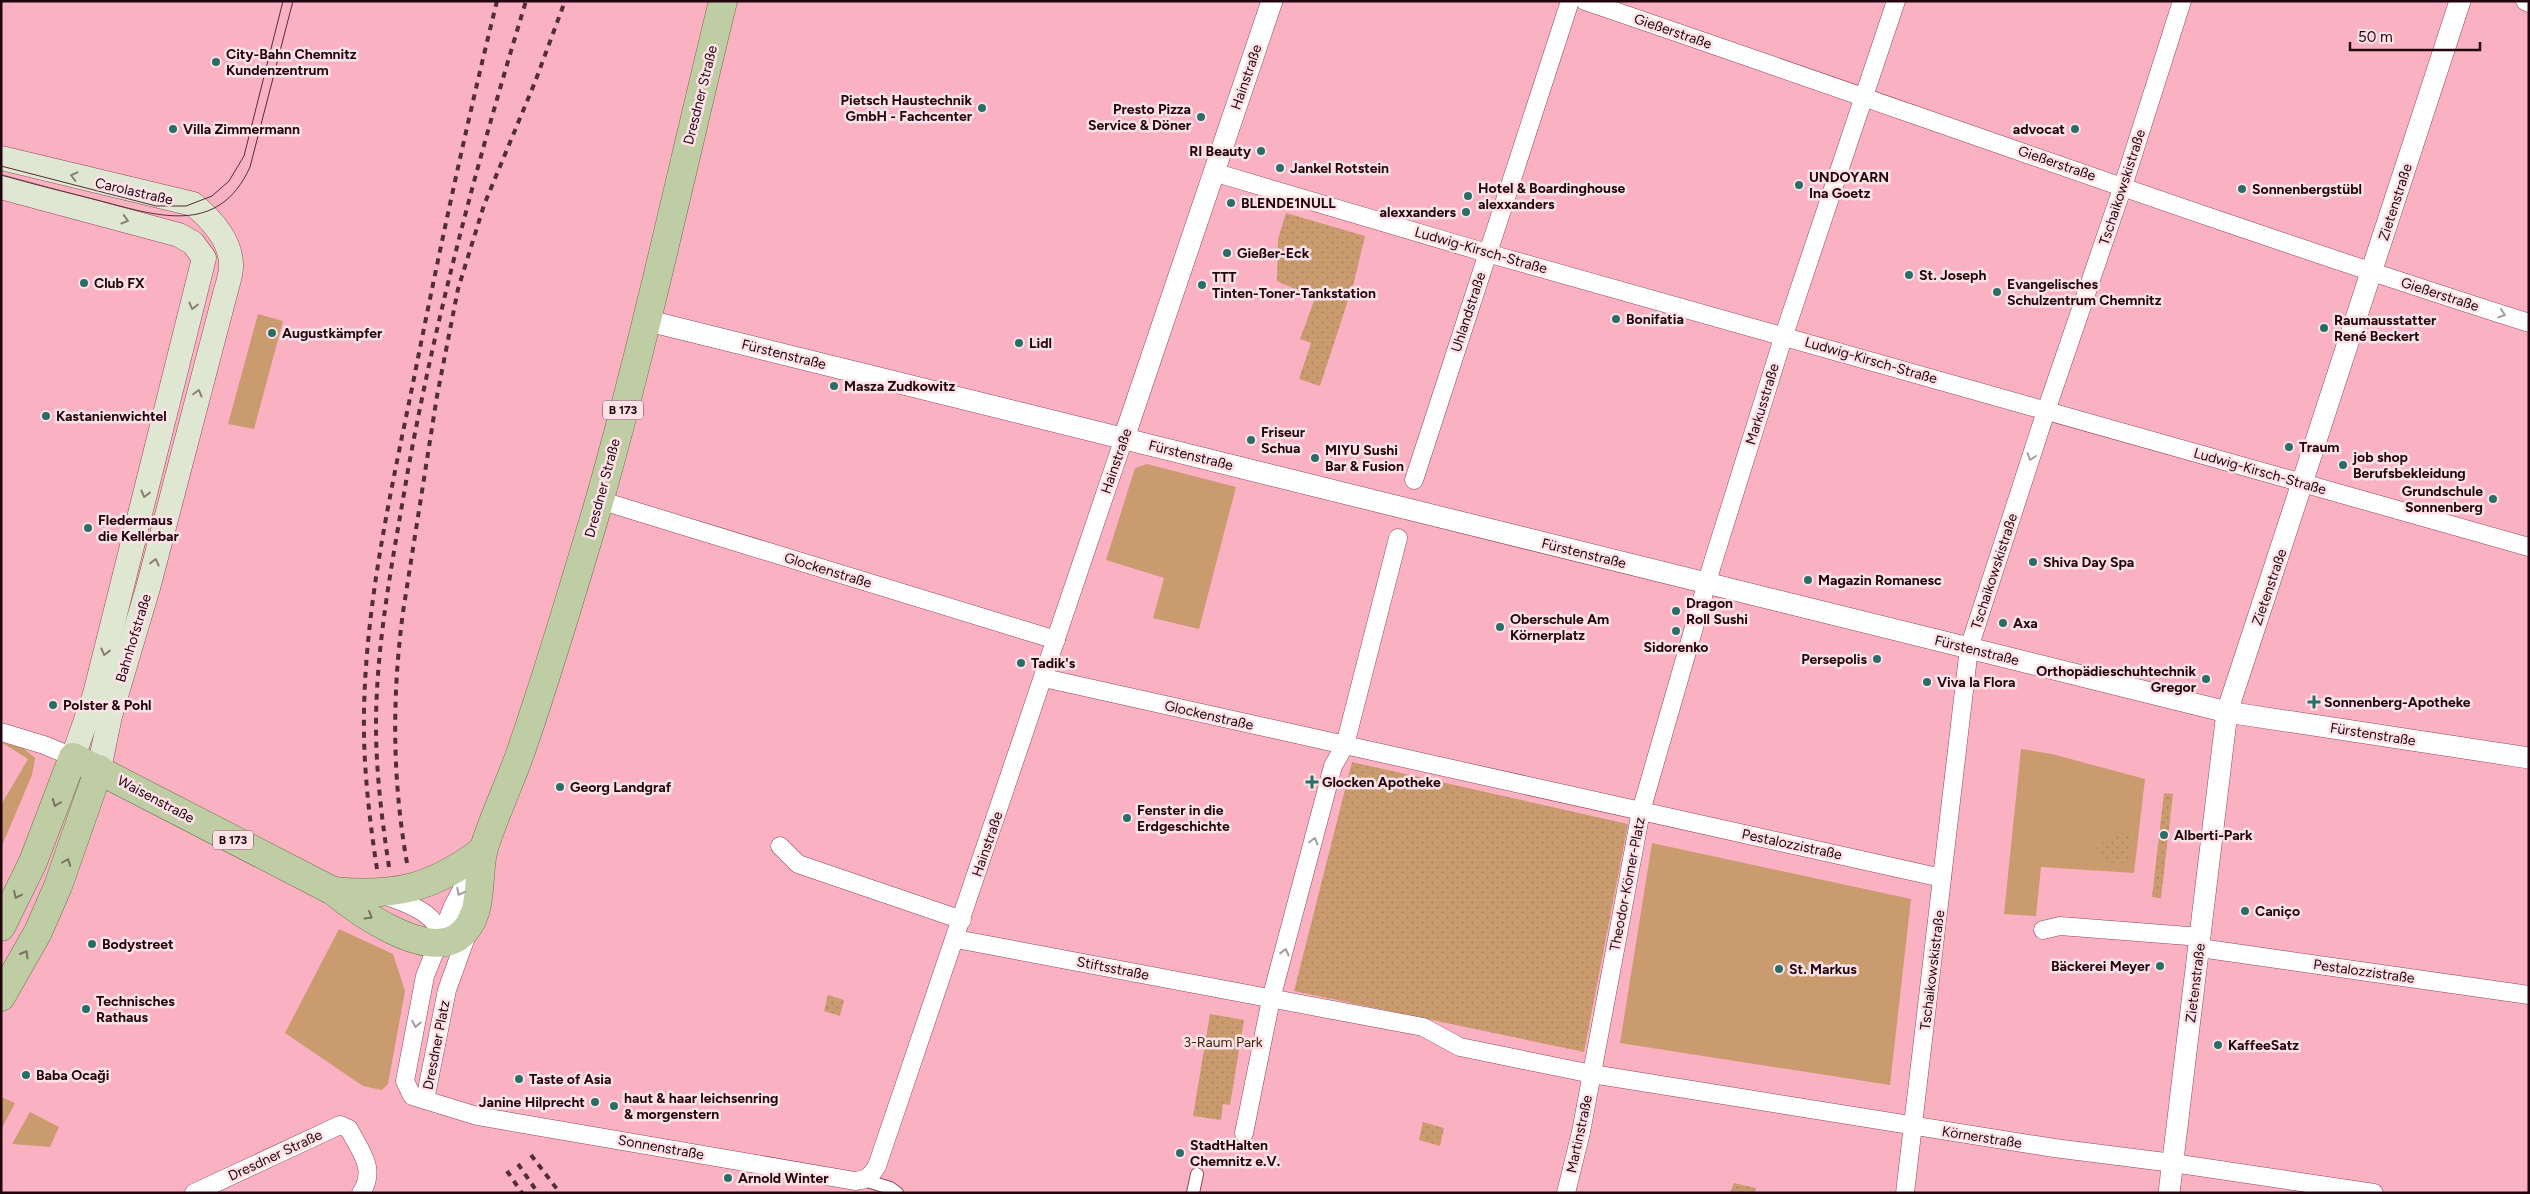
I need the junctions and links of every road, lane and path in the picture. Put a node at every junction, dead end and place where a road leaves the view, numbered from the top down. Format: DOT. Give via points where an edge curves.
graph roads {
  1 [pos="723,1"];
  2 [pos="1272,1"];
  3 [pos="1570,1"];
  4 [pos="1585,1"];
  5 [pos="1896,1"];
  6 [pos="2182,1"];
  7 [pos="2460,1"];
  8 [pos="2524,1"];
  9 [pos="2529,3"];
  10 [pos="1864,95"];
  11 [pos="1,158"];
  12 [pos="1213,172"];
  13 [pos="2123,186"];
  14 [pos="1,187"];
  15 [pos="1487,253"];
  16 [pos="204,258"];
  17 [pos="232,267"];
  18 [pos="2372,273"];
  19 [pos="645,320"];
  20 [pos="2529,323"];
  21 [pos="1784,335"];
  22 [pos="2046,411"];
  23 [pos="1124,438"];
  24 [pos="1414,480"];
  25 [pos="2304,482"];
  26 [pos="599,500"];
  27 [pos="1398,538"];
  28 [pos="2529,547"];
  29 [pos="1706,583"];
  30 [pos="1056,640"];
  31 [pos="1969,648"];
  32 [pos="1044,678"];
  33 [pos="2227,712"];
  34 [pos="1,732"];
  35 [pos="1344,745"];
  36 [pos="73,757"];
  37 [pos="2529,758"];
  38 [pos="99,769"];
  39 [pos="1642,811"];
  40 [pos="780,846"];
  41 [pos="483,850"];
  42 [pos="1942,878"];
  43 [pos="333,891"];
  44 [pos="378,893"];
  45 [pos="474,916"];
  46 [pos="962,920"];
  47 [pos="1,927"];
  48 [pos="2043,930"];
  49 [pos="441,939"];
  50 [pos="956,939"];
  51 [pos="2200,942"];
  52 [pos="425,976"];
  53 [pos="450,981"];
  54 [pos="2529,995"];
  55 [pos="1,997"];
  56 [pos="1271,999"];
  57 [pos="1592,1074"];
  58 [pos="425,1100"];
  59 [pos="1913,1126"];
  60 [pos="1244,1134"];
  61 [pos="2173,1163"];
  62 [pos="1197,1174"];
  63 [pos="864,1180"];
  64 [pos="194,1193"];
  65 [pos="361,1193"];
  66 [pos="896,1193"];
  67 [pos="1193,1193"];
  68 [pos="1566,1193"];
  69 [pos="1905,1193"];
  70 [pos="2169,1193"];
  71 [pos="2374,1193"];
  1 -- 19 [label="main road, Dresdner Straße / B 173"];
  2 -- 12 [label="street, Hainstraße"];
  3 -- 15 [label="street, Uhlandstraße"];
  4 -- 10 [label="street, Gießerstraße"];
  5 -- 10 [label="street, Markusstraße"];
  6 -- 13 [label="street, Tschaikowskistraße"];
  7 -- 18 [label="street, Zietenstraße"];
  8 -- 9 [label="street"];
  10 -- 13 [label="street, Gießerstraße"];
  10 -- 21 [label="street, Markusstraße"];
  17 -- 11 [label="main road, Carolastraße, one-way" via="228,245 204,213 193,204"];
  12 -- 15 [label="street, Ludwig-Kirsch-Straße"];
  12 -- 23 [label="street, Hainstraße"];
  13 -- 18 [label="street, Gießerstraße"];
  13 -- 22 [label="street, Tschaikowskistraße"];
  14 -- 16 [label="main road, Carolastraße, one-way" via="179,235 193,243"];
  15 -- 21 [label="street, Ludwig-Kirsch-Straße"];
  15 -- 24 [label="street, Uhlandstraße"];
  16 -- 36 [label="main road, Bahnhofstraße, one-way" via="95,694"];
  38 -- 17 [label="main road, Bahnhofstraße, one-way" via="110,716 148,588"];
  18 -- 20 [label="street, Gießerstraße, one-way"];
  18 -- 25 [label="street, Zietenstraße"];
  19 -- 23 [label="street, Fürstenstraße"];
  19 -- 26 [label="main road, Dresdner Straße / B 173"];
  21 -- 22 [label="street, Ludwig-Kirsch-Straße"];
  21 -- 29 [label="street, Markusstraße"];
  22 -- 25 [label="street, Ludwig-Kirsch-Straße"];
  22 -- 31 [label="street, Tschaikowskistraße, one-way"];
  23 -- 29 [label="street, Fürstenstraße"];
  23 -- 30 [label="street, Hainstraße"];
  25 -- 28 [label="street, Ludwig-Kirsch-Straße"];
  25 -- 33 [label="street, Zietenstraße"];
  26 -- 30 [label="street, Glockenstraße"];
  26 -- 41 [label="main road, Dresdner Straße / B 173" via="549,669"];
  27 -- 35 [label="street"];
  29 -- 31 [label="street, Fürstenstraße"];
  29 -- 39 [label="street, Markusstraße"];
  30 -- 32 [label="street, Hainstraße"];
  31 -- 33 [label="street, Fürstenstraße"];
  31 -- 42 [label="street, Tschaikowskistraße"];
  32 -- 35 [label="street, Glockenstraße"];
  32 -- 46 [label="street, Hainstraße"];
  33 -- 37 [label="street, Fürstenstraße"];
  33 -- 51 [label="street, Zietenstraße"];
  34 -- 36 [label="street, Waisenstraße"];
  35 -- 39 [label="street, Theodor-Körner-Platz"];
  56 -- 35 [label="street, one-way" via="1333,766"];
  36 -- 38 [label="main road, Waisenstraße / B 173"];
  36 -- 47 [label="main road, Bahnhofstraße, one-way" via="33,862"];
  38 -- 43 [label="main road, Waisenstraße / B 173"];
  55 -- 38 [label="main road, Bahnhofstraße, one-way" via="38,932 58,886"];
  39 -- 42 [label="street, Pestalozzistraße"];
  39 -- 57 [label="street, Theodor-Körner-Platz"];
  40 -- 46 [label="street" via="798,864"];
  41 -- 44 [label="main road, B 173" via="438,880"];
  41 -- 45 [label="main road, Dresdner Straße / B 173"];
  41 -- 49 [label="street, Dresdner Straße, one-way" via="458,896"];
  42 -- 59 [label="street, Tschaikowskistraße"];
  43 -- 44 [label="main road, Waisenstraße / B 173"];
  43 -- 49 [label="main road, Waisenstraße / B 173, one-way" via="392,930 423,941"];
  44 -- 49 [label="street, Waisenstraße" via="430,916"];
  45 -- 49 [label="main road, Dresdner Straße / B 173" via="459,936"];
  45 -- 53 [label="street, Dresdner Platz"];
  46 -- 50 [label="street, Hainstraße"];
  48 -- 51 [label="street, Pestalozzistraße" via="2060,926"];
  49 -- 52 [label="street, Dresdner Straße"];
  49 -- 53 [label="street"];
  50 -- 56 [label="street, Stiftsstraße"];
  50 -- 63 [label="street, Hainstraße" via="877,1166"];
  51 -- 54 [label="street, Pestalozzistraße"];
  51 -- 61 [label="street, Zietenstraße"];
  52 -- 58 [label="street, Dresdner Platz, one-way" via="405,1081 412,1096"];
  53 -- 58 [label="street, Dresdner Platz"];
  56 -- 57 [label="street" via="1423,1027 1460,1048"];
  56 -- 60 [label="street"];
  57 -- 59 [label="street, Körnerstraße"];
  57 -- 68 [label="street, Martinstraße"];
  58 -- 63 [label="street, Sonnenstraße" via="477,1116"];
  59 -- 61 [label="street, Körnerstraße"];
  59 -- 69 [label="street, Tschaikowskistraße"];
  61 -- 70 [label="street, Zietenstraße"];
  61 -- 71 [label="street, Körnerstraße"];
  62 -- 67 [label="street"];
  63 -- 66 [label="street, Sonnenstraße"];
  64 -- 65 [label="street, Dresdner Straße" via="340,1125 349,1128 369,1173"];
}
